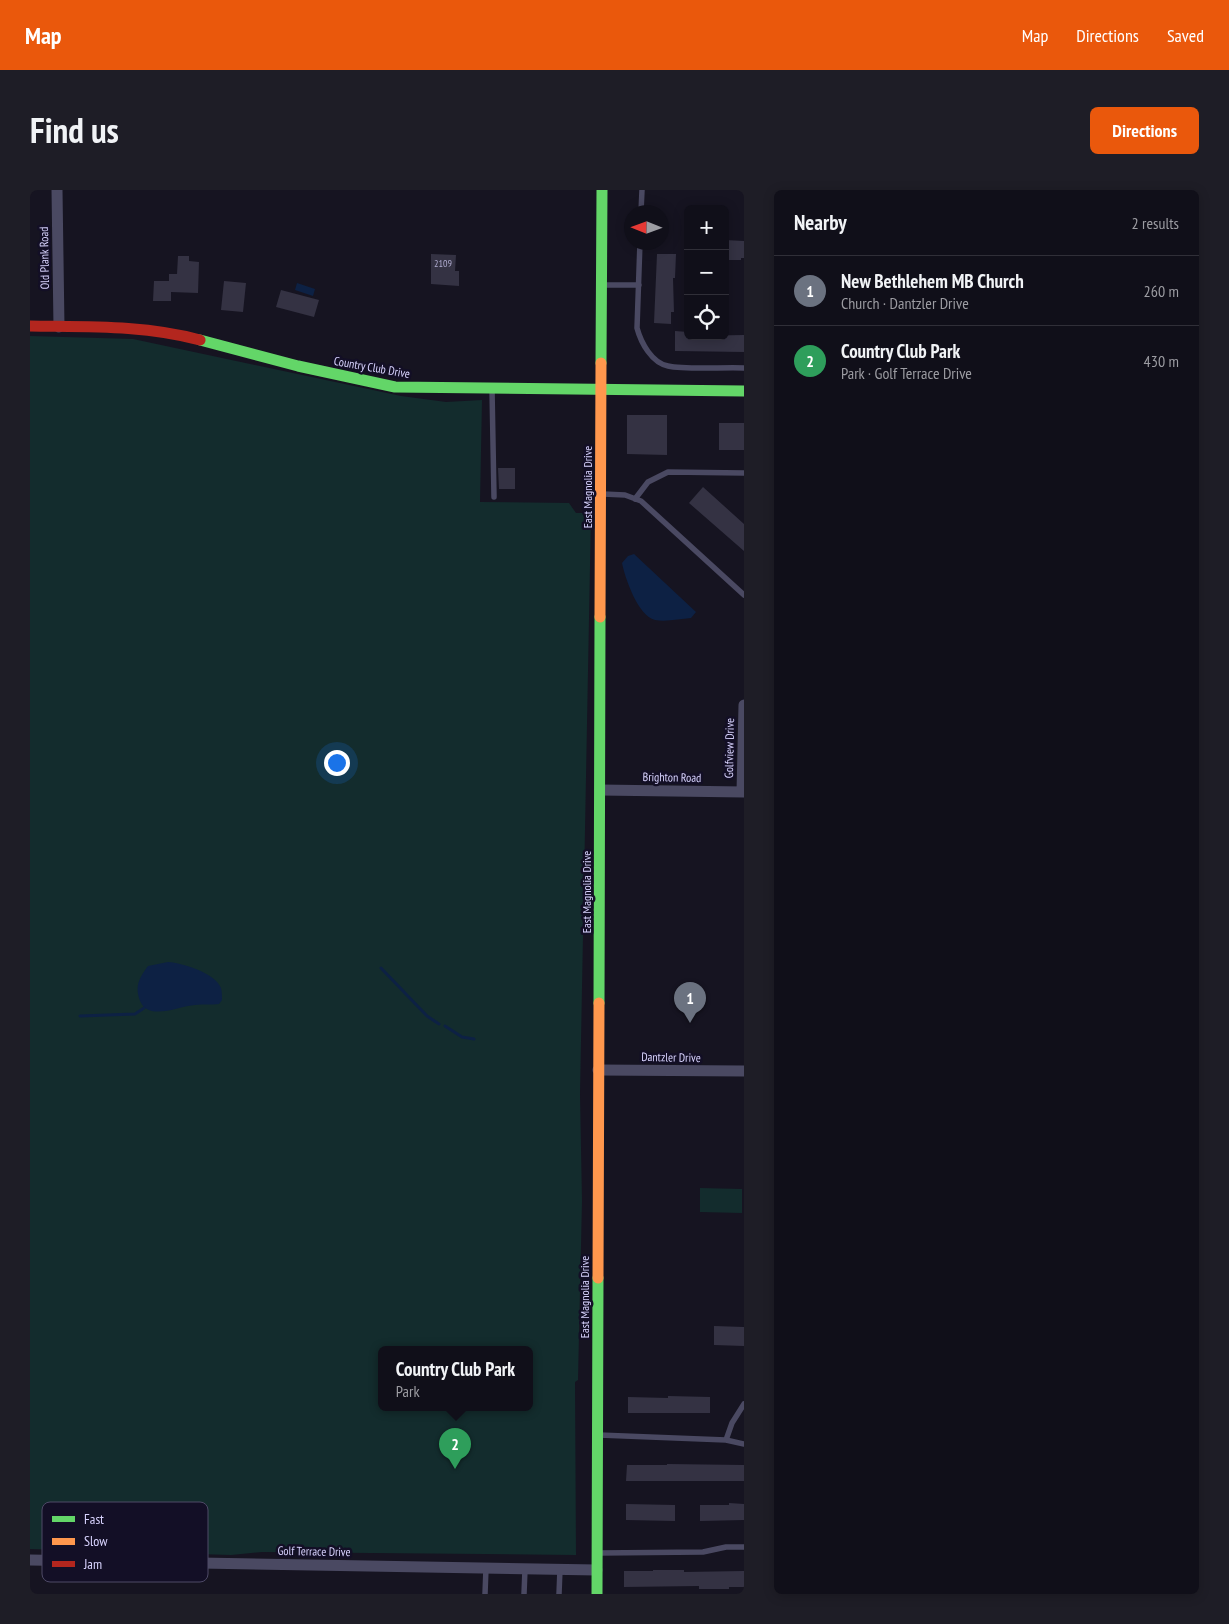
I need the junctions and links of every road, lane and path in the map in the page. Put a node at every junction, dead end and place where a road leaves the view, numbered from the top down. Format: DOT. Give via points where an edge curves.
graph roads {
  1 [pos="57,190"];
  2 [pos="602,190"];
  3 [pos="642,190"];
  4 [pos="641,205"];
  5 [pos="640,250"];
  6 [pos="602,285"];
  7 [pos="639,285"];
  8 [pos="30,326"];
  9 [pos="59,327"];
  10 [pos="744,368"];
  11 [pos="492,389"];
  12 [pos="601,389"];
  13 [pos="744,391"];
  14 [pos="744,473"];
  15 [pos="601,494"];
  16 [pos="494,497"];
  17 [pos="635,499"];
  18 [pos="744,596"];
  19 [pos="744,705"];
  20 [pos="600,790"];
  21 [pos="743,792"];
  22 [pos="598,1070"];
  23 [pos="744,1072"];
  24 [pos="744,1404"];
  25 [pos="597,1435"];
  26 [pos="726,1440"];
  27 [pos="744,1444"];
  28 [pos="744,1548"];
  29 [pos="597,1552"];
  30 [pos="208,1563"];
  31 [pos="486,1568"];
  32 [pos="525,1569"];
  33 [pos="560,1570"];
  34 [pos="597,1570"];
  35 [pos="485,1594"];
  36 [pos="524,1594"];
  37 [pos="559,1594"];
  38 [pos="597,1594"];
  1 -- 9 [label="street, Old Plank Road"];
  2 -- 6 [label="main road, East Magnolia Drive"];
  3 -- 4 [label="lane"];
  5 -- 7 [label="lane"];
  6 -- 7 [label="lane"];
  6 -- 12 [label="main road, East Magnolia Drive"];
  7 -- 10 [label="lane" via="640,342 654,358 668,366"];
  8 -- 9 [label="main road, Country Club Drive"];
  9 -- 11 [label="main road, Country Club Drive" via="132,328 173,333 298,366 395,386"];
  11 -- 12 [label="main road, Country Club Drive"];
  11 -- 16 [label="lane"];
  12 -- 13 [label="main road, Country Club Drive"];
  12 -- 15 [label="main road, East Magnolia Drive"];
  14 -- 17 [label="lane" via="668,472 648,482"];
  15 -- 17 [label="lane"];
  15 -- 20 [label="main road, East Magnolia Drive"];
  17 -- 18 [label="lane"];
  19 -- 21 [label="street, Golfview Drive"];
  20 -- 21 [label="street, Brighton Road"];
  20 -- 22 [label="main road, East Magnolia Drive"];
  22 -- 23 [label="street, Dantzler Drive"];
  22 -- 25 [label="main road, East Magnolia Drive"];
  24 -- 26 [label="lane"];
  25 -- 26 [label="lane"];
  25 -- 29 [label="main road, East Magnolia Drive"];
  26 -- 27 [label="lane"];
  28 -- 29 [label="lane" via="726,1547 703,1552"];
  29 -- 34 [label="main road, East Magnolia Drive"];
  30 -- 31 [label="street, Golf Terrace Drive"];
  31 -- 32 [label="street, Golf Terrace Drive"];
  31 -- 35 [label="lane"];
  32 -- 33 [label="street, Golf Terrace Drive"];
  32 -- 36 [label="lane"];
  33 -- 34 [label="street, Golf Terrace Drive"];
  33 -- 37 [label="lane"];
  34 -- 38 [label="main road, East Magnolia Drive"];
}
